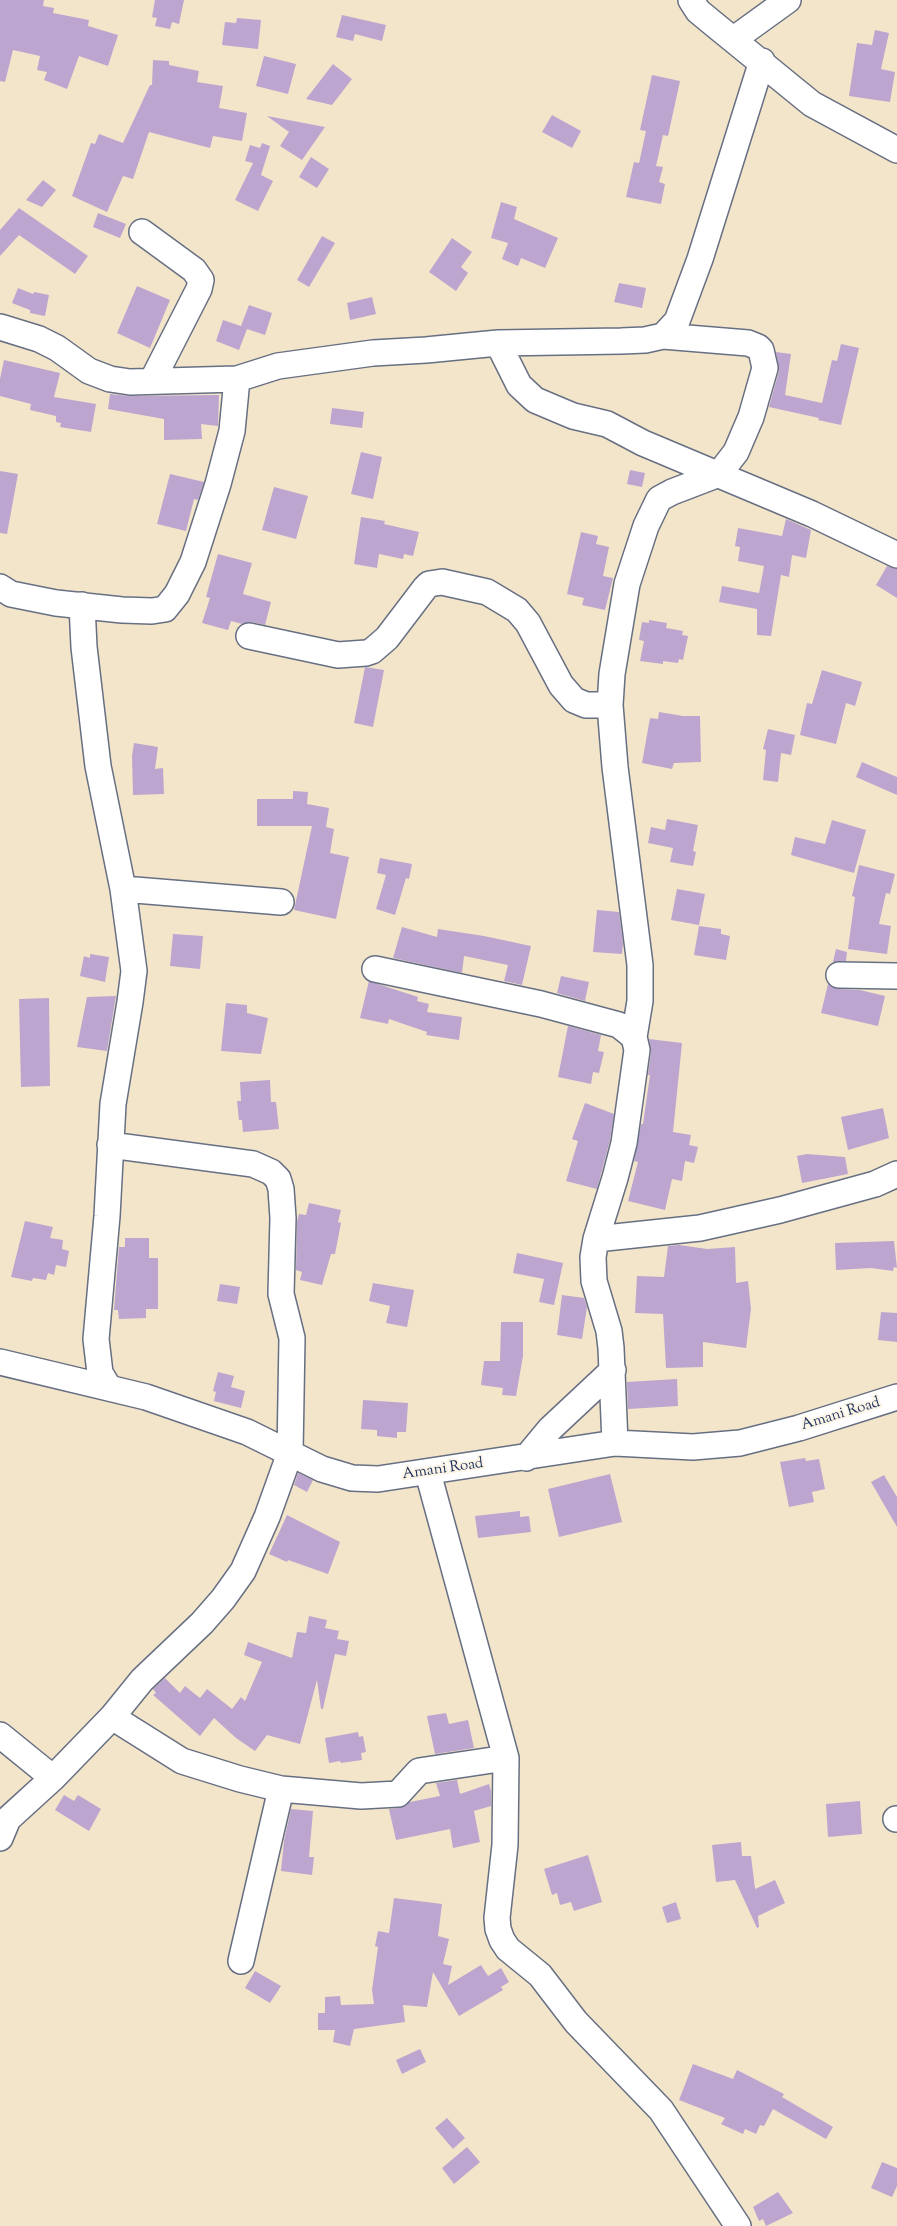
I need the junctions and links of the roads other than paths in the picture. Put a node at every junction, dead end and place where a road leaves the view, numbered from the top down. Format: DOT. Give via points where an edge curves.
graph roads {
  1 [pos="690,0"];
  2 [pos="788,0"];
  3 [pos="734,39"];
  4 [pos="762,62"];
  5 [pos="897,150"];
  6 [pos="142,232"];
  7 [pos="0,327"];
  8 [pos="663,336"];
  9 [pos="498,343"];
  10 [pos="237,379"];
  11 [pos="152,381"];
  12 [pos="736,452"];
  13 [pos="719,474"];
  14 [pos="752,489"];
  15 [pos="897,555"];
  16 [pos="0,587"];
  17 [pos="82,605"];
  18 [pos="249,636"];
  19 [pos="610,705"];
  20 [pos="123,890"];
  21 [pos="281,902"];
  22 [pos="375,969"];
  23 [pos="839,975"];
  24 [pos="897,976"];
  25 [pos="634,1037"];
  26 [pos="110,1145"];
  27 [pos="897,1174"];
  28 [pos="596,1239"];
  29 [pos="0,1362"];
  30 [pos="613,1370"];
  31 [pos="110,1388"];
  32 [pos="897,1397"];
  33 [pos="615,1443"];
  34 [pos="290,1453"];
  35 [pos="526,1458"];
  36 [pos="428,1473"];
  37 [pos="112,1717"];
  38 [pos="0,1735"];
  39 [pos="506,1758"];
  40 [pos="53,1778"];
  41 [pos="280,1789"];
  42 [pos="0,1838"];
  43 [pos="241,1961"];
  44 [pos="738,2226"];
  1 -- 3 [label="street" via="698,11"];
  2 -- 3 [label="street"];
  3 -- 4 [label="street"];
  4 -- 5 [label="street" via="812,104"];
  4 -- 8 [label="street" via="700,259 677,320"];
  6 -- 11 [label="street" via="194,270 200,280 199,289"];
  7 -- 11 [label="street" via="39,339 89,371 110,379"];
  8 -- 9 [label="street" via="645,340"];
  8 -- 12 [label="street" via="748,343 761,350 765,361 763,379"];
  9 -- 10 [label="street" via="373,353 278,366"];
  9 -- 13 [label="street" via="519,385 535,400 567,414 607,424 643,443"];
  10 -- 11 [label="street"];
  10 -- 17 [label="street" via="232,431 218,484 193,562 177,594 165,608 152,611"];
  12 -- 13 [label="street"];
  12 -- 14 [label="street"];
  13 -- 14 [label="street"];
  13 -- 19 [label="street" via="666,494 652,510 627,584"];
  14 -- 15 [label="street" via="818,516"];
  16 -- 17 [label="street" via="11,594"];
  17 -- 20 [label="street" via="98,766"];
  18 -- 19 [label="street" via="338,655 366,653 387,638 428,584 442,582 487,592 517,610 528,623 561,685 574,700 586,705"];
  19 -- 25 [label="street" via="640,965 640,1001"];
  20 -- 21 [label="street"];
  20 -- 26 [label="street" via="134,971 117,1074"];
  22 -- 25 [label="street" via="541,1004 619,1025"];
  23 -- 24 [label="street"];
  25 -- 28 [label="street" via="637,1050 624,1143"];
  26 -- 31 [label="street" via="96,1339 100,1372"];
  26 -- 34 [label="street" via="253,1164 278,1179 283,1218 281,1294 292,1338"];
  27 -- 28 [label="street" via="875,1184 700,1228"];
  28 -- 30 [label="street" via="592,1271 609,1331"];
  29 -- 31 [label="street, Amani Road"];
  30 -- 33 [label="street"];
  30 -- 35 [label="street" via="550,1429"];
  31 -- 34 [label="street, Amani Road" via="238,1429"];
  32 -- 33 [label="street, Amani Road" via="740,1443 693,1447"];
  33 -- 35 [label="street, Amani Road"];
  34 -- 36 [label="street, Amani Road" via="322,1469 352,1478 378,1479"];
  34 -- 37 [label="street" via="243,1571 202,1623 142,1680"];
  35 -- 36 [label="street, Amani Road"];
  36 -- 39 [label="street"];
  37 -- 40 [label="street"];
  37 -- 41 [label="street" via="182,1761"];
  38 -- 40 [label="street"];
  39 -- 41 [label="street" via="419,1771 398,1794 361,1796"];
  39 -- 44 [label="street" via="505,1845 497,1918 502,1940 508,1949 540,1975 576,2022 661,2110"];
  40 -- 42 [label="street" via="8,1818"];
  41 -- 43 [label="street"];
}
